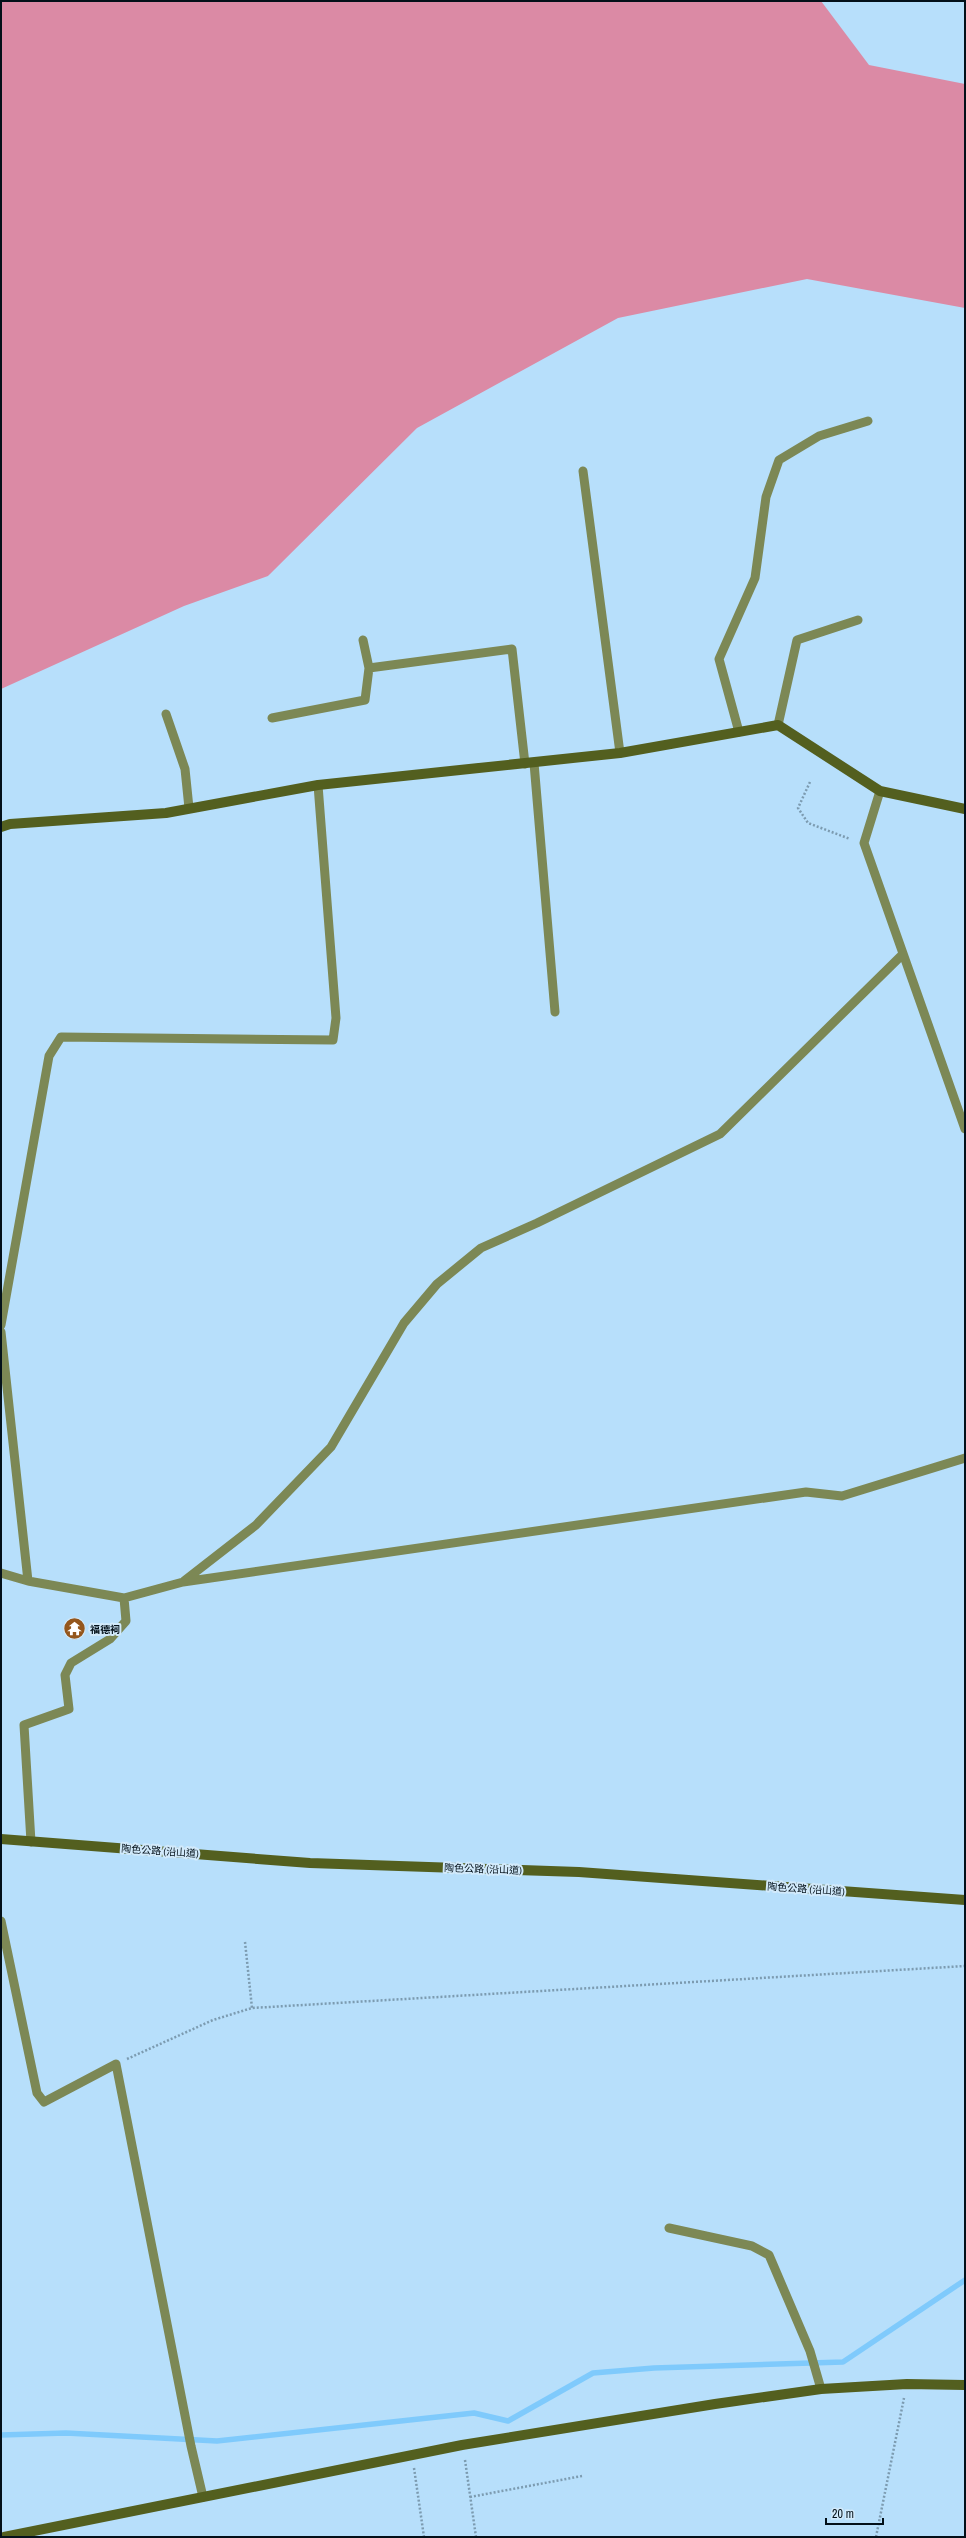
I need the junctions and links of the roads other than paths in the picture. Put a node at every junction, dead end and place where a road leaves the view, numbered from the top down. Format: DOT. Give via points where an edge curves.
graph roads {
  1 [pos="868,422"];
  2 [pos="583,471"];
  3 [pos="858,620"];
  4 [pos="363,640"];
  5 [pos="369,668"];
  6 [pos="166,714"];
  7 [pos="272,718"];
  8 [pos="778,725"];
  9 [pos="739,732"];
  10 [pos="620,753"];
  11 [pos="529,764"];
  12 [pos="318,785"];
  13 [pos="880,791"];
  14 [pos="189,808"];
  15 [pos="965,809"];
  16 [pos="1,827"];
  17 [pos="902,955"];
  18 [pos="555,1012"];
  19 [pos="965,1129"];
  20 [pos="1,1325"];
  21 [pos="1,1332"];
  22 [pos="965,1458"];
  23 [pos="1,1573"];
  24 [pos="28,1581"];
  25 [pos="182,1582"];
  26 [pos="124,1598"];
  27 [pos="1,1839"];
  28 [pos="30,1842"];
  29 [pos="965,1900"];
  30 [pos="1,1921"];
  31 [pos="668,2228"];
  32 [pos="965,2385"];
  33 [pos="821,2389"];
  34 [pos="203,2497"];
  35 [pos="4,2537"];
  1 -- 9 [label="lane" via="819,436 779,460 766,498 755,578 719,659"];
  2 -- 10 [label="lane"];
  3 -- 8 [label="lane" via="797,640"];
  4 -- 5 [label="lane"];
  5 -- 7 [label="lane" via="365,700"];
  5 -- 11 [label="lane" via="512,649"];
  6 -- 14 [label="lane" via="185,769"];
  8 -- 9 [label="street"];
  8 -- 13 [label="street"];
  9 -- 10 [label="street"];
  10 -- 11 [label="street"];
  11 -- 12 [label="street"];
  11 -- 18 [label="lane"];
  12 -- 14 [label="street"];
  12 -- 20 [label="lane" via="336,1018 333,1040 61,1037 49,1056"];
  13 -- 15 [label="street"];
  13 -- 17 [label="lane" via="864,843"];
  14 -- 16 [label="street" via="166,813 10,824"];
  17 -- 19 [label="lane"];
  17 -- 25 [label="lane" via="720,1134 481,1248 437,1284 404,1323 331,1447 256,1525"];
  21 -- 24 [label="lane"];
  22 -- 25 [label="lane" via="842,1496 806,1492"];
  23 -- 24 [label="lane"];
  24 -- 26 [label="lane"];
  25 -- 26 [label="lane"];
  26 -- 28 [label="lane" via="126,1621 110,1639 71,1663 65,1675 70,1709 24,1725"];
  27 -- 28 [label="street, 陶色公路 (沿山道)"];
  28 -- 29 [label="street, 陶色公路 (沿山道)" via="310,1863 579,1872"];
  30 -- 34 [label="lane" via="37,2093 44,2102 116,2064"];
  31 -- 33 [label="lane" via="752,2246 769,2255 810,2351"];
  32 -- 33 [label="street" via="907,2384"];
  33 -- 34 [label="street" via="462,2445"];
  34 -- 35 [label="street"];
}
